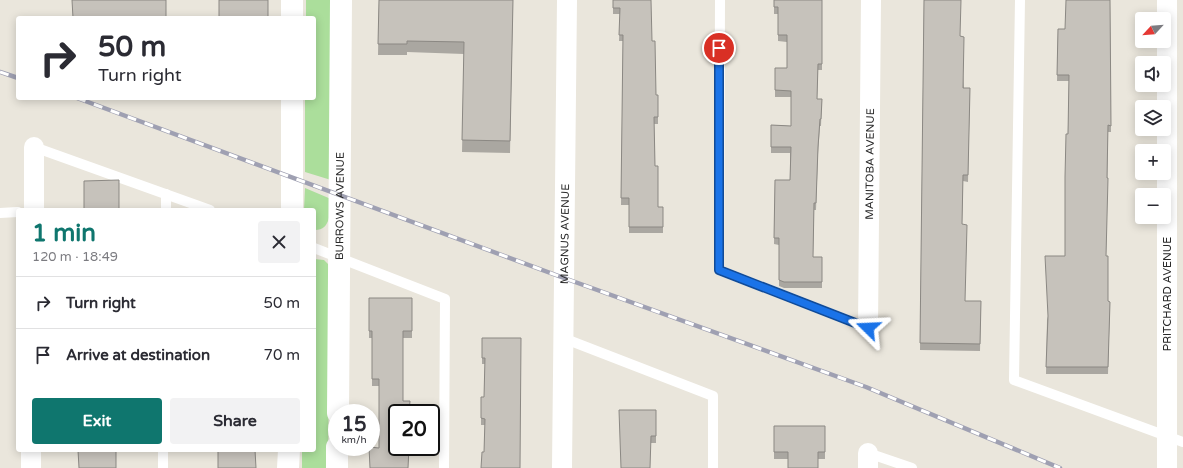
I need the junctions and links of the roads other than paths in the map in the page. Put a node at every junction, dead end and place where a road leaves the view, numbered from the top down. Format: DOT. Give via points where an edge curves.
graph roads {
  1 [pos="292,0"];
  2 [pos="341,0"];
  3 [pos="567,0"];
  4 [pos="720,0"];
  5 [pos="871,0"];
  6 [pos="1020,0"];
  7 [pos="1167,0"];
  8 [pos="292,16"];
  9 [pos="292,100"];
  10 [pos="34,147"];
  11 [pos="166,194"];
  12 [pos="34,208"];
  13 [pos="166,208"];
  14 [pos="204,208"];
  15 [pos="292,208"];
  16 [pos="16,212"];
  17 [pos="0,213"];
  18 [pos="316,249"];
  19 [pos="340,257"];
  20 [pos="868,328"];
  21 [pos="563,338"];
  22 [pos="338,404"];
  23 [pos="1175,439"];
  24 [pos="31,452"];
  25 [pos="163,452"];
  26 [pos="289,452"];
  27 [pos="337,456"];
  28 [pos="868,461"];
  29 [pos="31,468"];
  30 [pos="163,468"];
  31 [pos="288,468"];
  32 [pos="337,468"];
  33 [pos="444,468"];
  34 [pos="562,468"];
  35 [pos="713,468"];
  36 [pos="912,468"];
  37 [pos="1167,468"];
  1 -- 8 [label="street"];
  2 -- 19 [label="street, BURROWS AVENUE"];
  3 -- 21 [label="street, MAGNUS AVENUE"];
  4 -- 20 [label="lane" via="719,270"];
  5 -- 20 [label="street, MANITOBA AVENUE"];
  6 -- 23 [label="lane" via="1014,380"];
  7 -- 23 [label="street, PRITCHARD AVENUE"];
  9 -- 15 [label="street"];
  10 -- 11 [label="lane"];
  10 -- 12 [label="street"];
  11 -- 13 [label="lane"];
  11 -- 14 [label="lane"];
  16 -- 17 [label="lane"];
  18 -- 19 [label="lane"];
  19 -- 22 [label="street, BURROWS AVENUE"];
  19 -- 33 [label="lane" via="445,298"];
  21 -- 34 [label="street, MAGNUS AVENUE"];
  21 -- 35 [label="lane" via="713,396"];
  23 -- 37 [label="street, PRITCHARD AVENUE"];
  24 -- 29 [label="street"];
  25 -- 30 [label="lane"];
  26 -- 31 [label="street"];
  27 -- 32 [label="street"];
  28 -- 36 [label="lane"];
}
